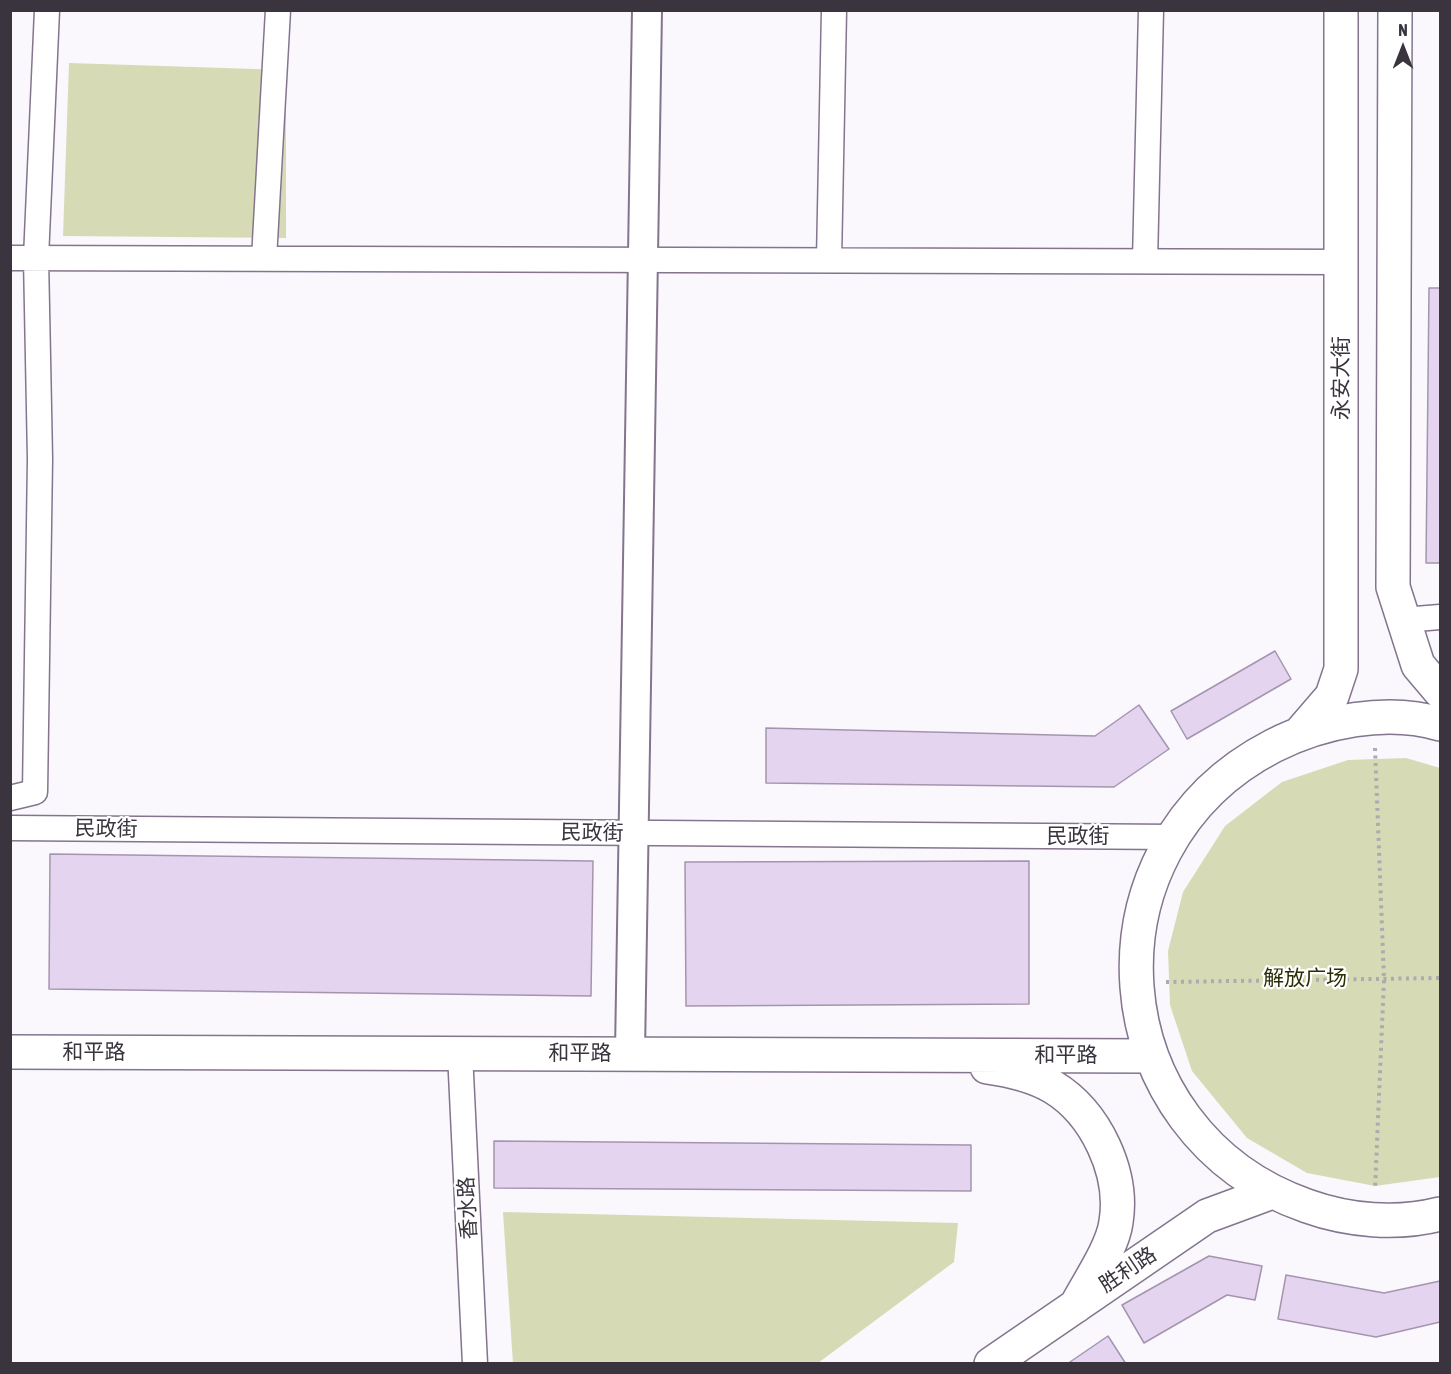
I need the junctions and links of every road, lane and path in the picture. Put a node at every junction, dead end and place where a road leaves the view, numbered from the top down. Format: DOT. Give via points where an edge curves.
graph roads {
  1 [pos="46,10"];
  2 [pos="278,10"];
  3 [pos="647,10"];
  4 [pos="834,10"];
  5 [pos="1150,10"];
  6 [pos="1341,10"];
  7 [pos="1395,10"];
  8 [pos="10,258"];
  9 [pos="36,258"];
  10 [pos="264,259"];
  11 [pos="642,260"];
  12 [pos="829,260"];
  13 [pos="1145,261"];
  14 [pos="1341,261"];
  15 [pos="1440,617"];
  16 [pos="1404,620"];
  17 [pos="1440,691"];
  18 [pos="1374,719"];
  19 [pos="1440,724"];
  20 [pos="1301,732"];
  21 [pos="10,798"];
  22 [pos="10,828"];
  23 [pos="633,834"];
  24 [pos="1174,837"];
  25 [pos="1440,978"];
  26 [pos="1384,979"];
  27 [pos="1135,982"];
  28 [pos="10,1052"];
  29 [pos="630,1052"];
  30 [pos="460,1053"];
  31 [pos="899,1054"];
  32 [pos="1150,1056"];
  33 [pos="1272,1192"];
  34 [pos="1440,1214"];
  35 [pos="1374,1220"];
  36 [pos="1076,1306"];
  37 [pos="475,1364"];
  38 [pos="992,1364"];
  1 -- 9 [label="street"];
  2 -- 10 [label="street"];
  3 -- 11 [label="street"];
  4 -- 12 [label="street"];
  5 -- 13 [label="street"];
  6 -- 14 [label="main road, 永安大街"];
  7 -- 16 [label="main road" via="1393,588"];
  8 -- 9 [label="street"];
  9 -- 10 [label="street"];
  9 -- 21 [label="street" via="40,459 35,792"];
  10 -- 11 [label="street"];
  11 -- 12 [label="street"];
  11 -- 23 [label="street"];
  12 -- 13 [label="street"];
  13 -- 14 [label="street"];
  14 -- 20 [label="main road, 永安大街" via="1341,669 1332,696"];
  15 -- 16 [label="street"];
  16 -- 17 [label="main road" via="1418,665"];
  18 -- 19 [label="main road"];
  18 -- 20 [label="main road"];
  18 -- 26 [label="path"];
  20 -- 24 [label="main road" via="1253,757 1217,784 1187,816"];
  22 -- 23 [label="street, 民政街"];
  23 -- 24 [label="street, 民政街"];
  23 -- 29 [label="street"];
  24 -- 27 [label="main road" via="1146,894 1137,938"];
  25 -- 26 [label="path"];
  26 -- 27 [label="path"];
  26 -- 35 [label="path"];
  27 -- 32 [label="main road"];
  28 -- 30 [label="main road, 和平路"];
  29 -- 30 [label="main road, 和平路"];
  29 -- 31 [label="main road, 和平路"];
  30 -- 37 [label="street, 香水路"];
  31 -- 32 [label="main road, 和平路"];
  31 -- 36 [label="main road" via="1011,1071 1053,1087 1085,1113 1107,1154 1116,1189 1116,1224"];
  32 -- 33 [label="main road" via="1172,1101 1198,1136 1239,1173"];
  33 -- 35 [label="main road" via="1326,1213"];
  33 -- 36 [label="main road, 胜利路" via="1207,1216"];
  34 -- 35 [label="main road"];
  36 -- 38 [label="main road, 胜利路"];
}
